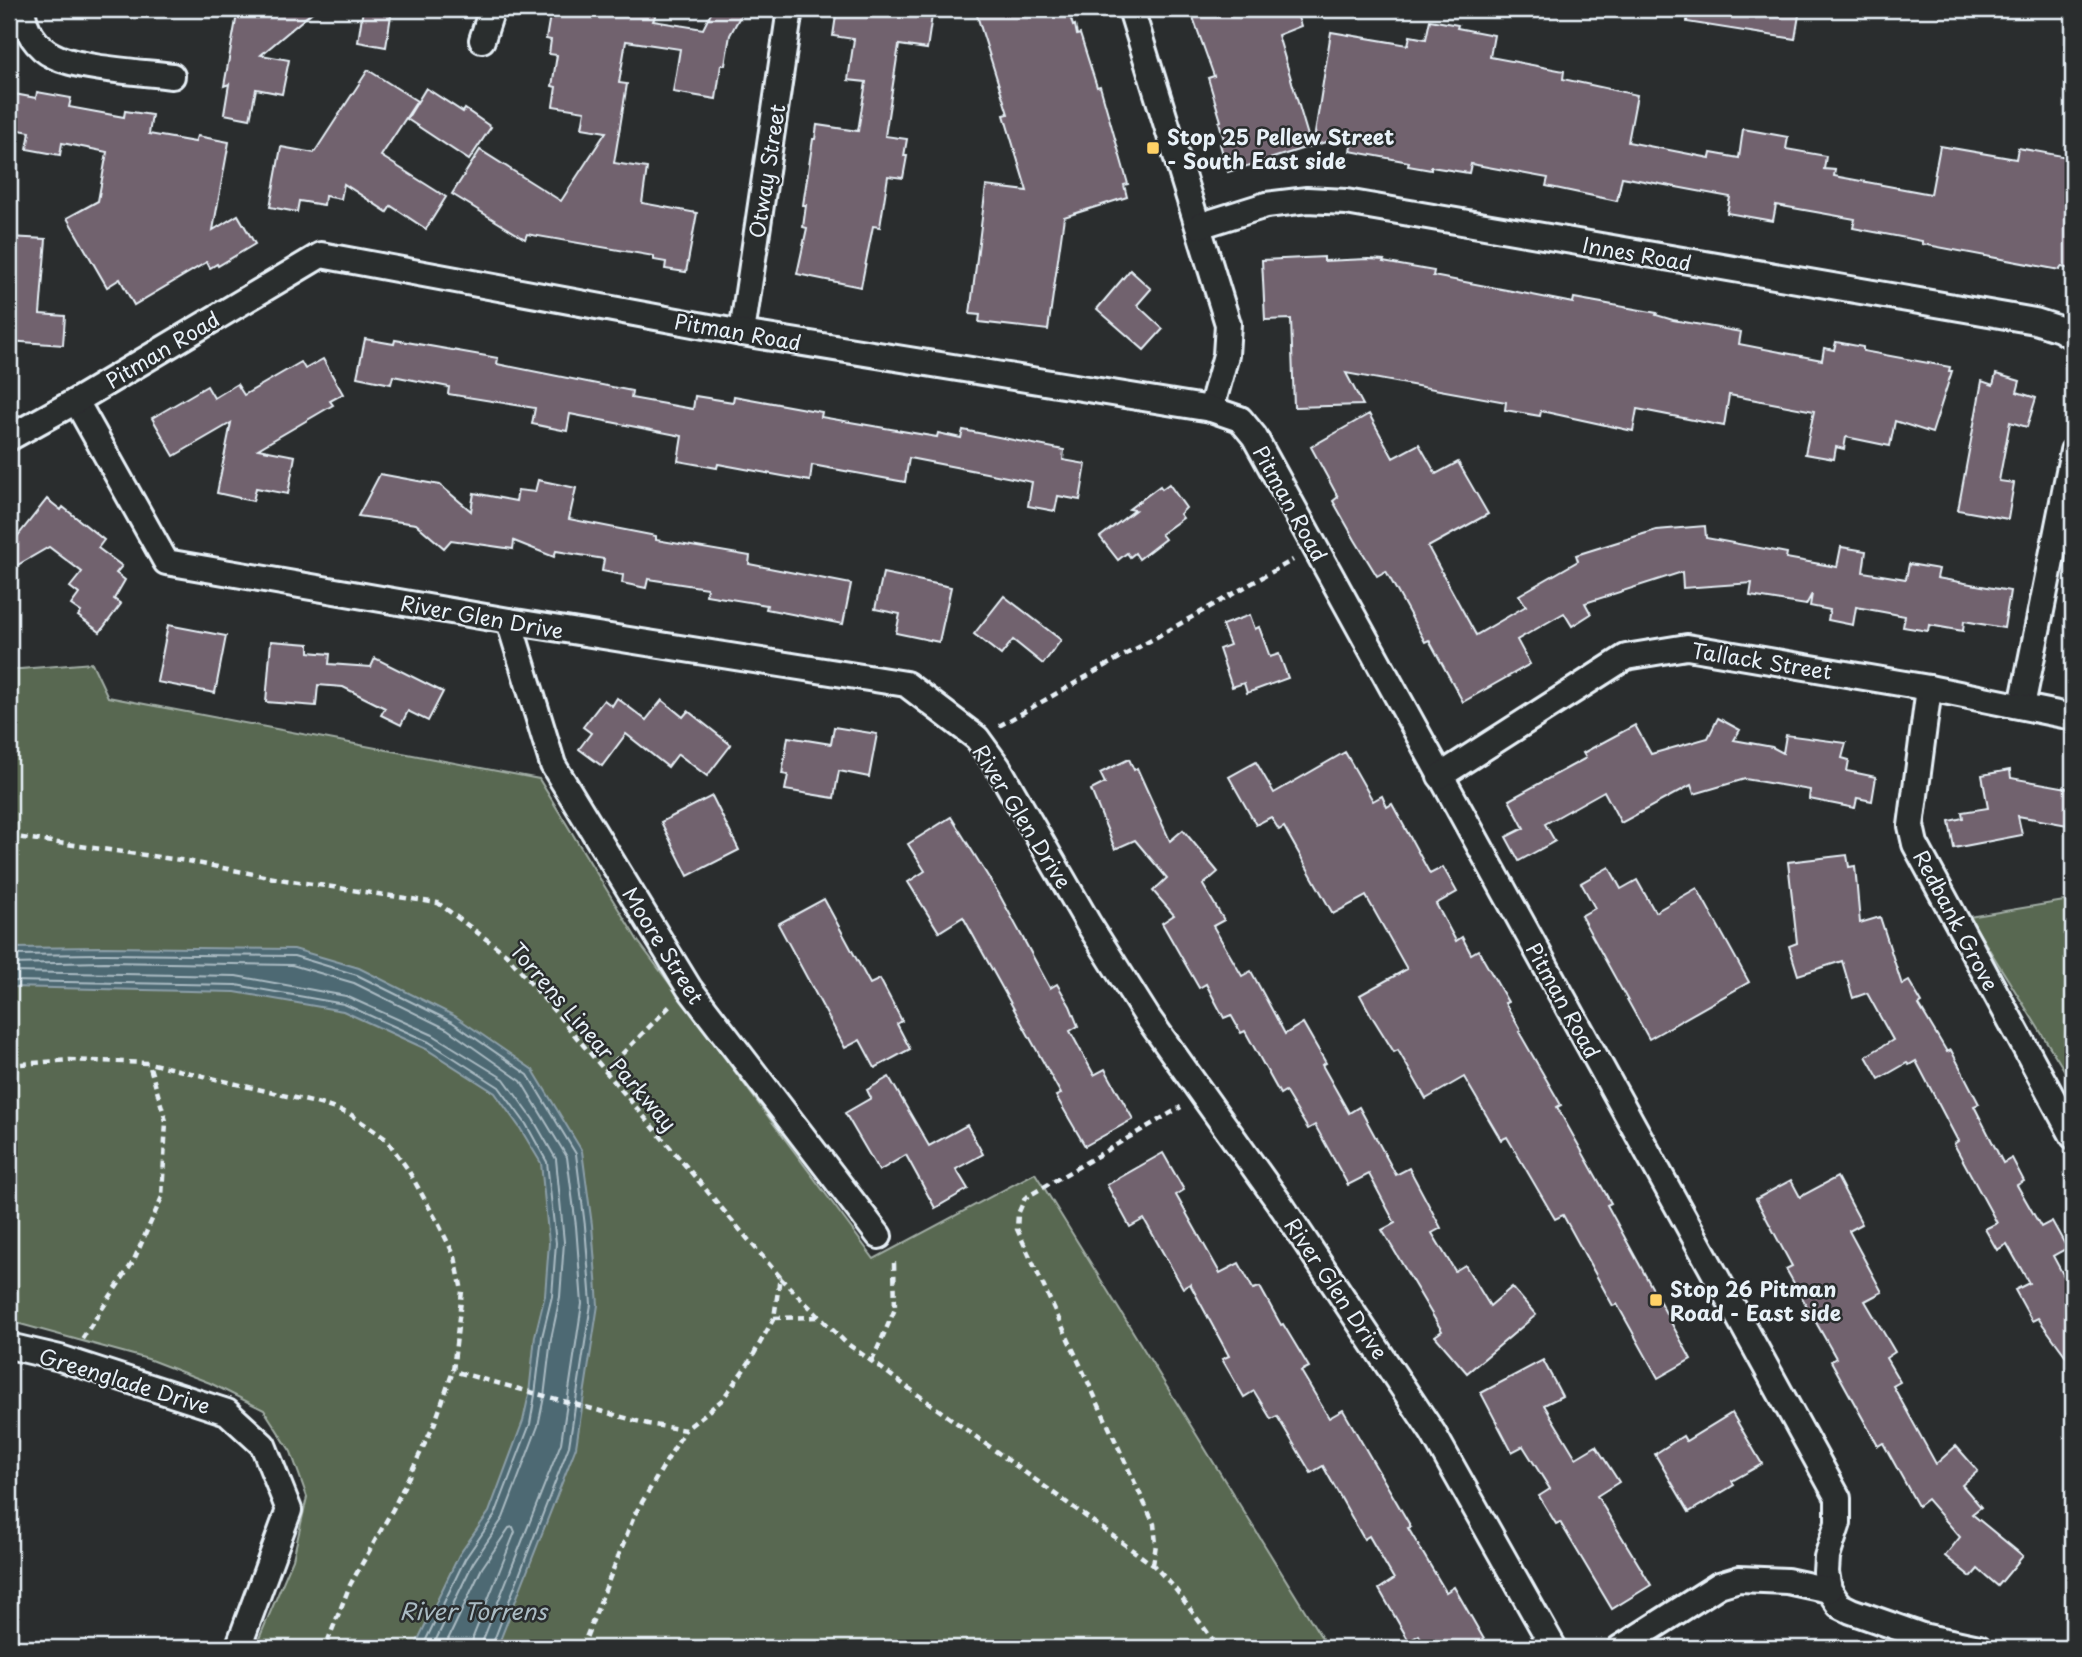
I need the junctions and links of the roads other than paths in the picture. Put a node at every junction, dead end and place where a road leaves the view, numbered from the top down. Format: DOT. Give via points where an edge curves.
graph roads {
  1 [pos="23,9"];
  2 [pos="492,9"];
  3 [pos="790,9"];
  4 [pos="1132,9"];
  5 [pos="482,40"];
  6 [pos="172,76"];
  7 [pos="1199,226"];
  8 [pos="741,333"];
  9 [pos="2073,337"];
  10 [pos="76,401"];
  11 [pos="1210,409"];
  12 [pos="9,438"];
  13 [pos="2073,451"];
  14 [pos="509,621"];
  15 [pos="1929,688"];
  16 [pos="2022,706"];
  17 [pos="2073,717"];
  18 [pos="1440,776"];
  19 [pos="2073,1136"];
  20 [pos="879,1236"];
  21 [pos="9,1346"];
  22 [pos="1829,1590"];
  23 [pos="238,1648"];
  24 [pos="1554,1648"];
  25 [pos="1620,1648"];
  26 [pos="1979,1648"];
  1 -- 6 [label="street" via="30,33 52,56"];
  2 -- 5 [label="street"];
  3 -- 8 [label="street, Otway Street"];
  4 -- 7 [label="street"];
  7 -- 9 [label="street, Innes Road" via="1265,205 1346,202 2035,321"];
  7 -- 11 [label="street" via="1228,324 1226,355"];
  8 -- 10 [label="street, Pitman Road" via="321,255"];
  8 -- 11 [label="street, Pitman Road"];
  10 -- 12 [label="street, Pitman Road"];
  10 -- 14 [label="street, River Glen Drive" via="166,562"];
  11 -- 18 [label="street, Pitman Road" via="1240,419 1254,436"];
  13 -- 16 [label="street"];
  14 -- 20 [label="street, Moore Street" via="553,765 689,988"];
  14 -- 24 [label="street, River Glen Drive" via="906,684 977,738 1141,1008 1283,1208 1433,1433"];
  15 -- 16 [label="street, Tallack Street"];
  15 -- 18 [label="street, Tallack Street" via="1687,647 1626,657"];
  15 -- 19 [label="street, Redbank Grove" via="1911,826 1915,844"];
  16 -- 17 [label="street, Tallack Street"];
  18 -- 22 [label="street, Pitman Road" via="1838,1498 1835,1540 1827,1557"];
  21 -- 23 [label="street, Greenglade Drive" via="227,1412 263,1446 289,1510"];
  22 -- 25 [label="street" via="1787,1581 1739,1579 1719,1585"];
  22 -- 26 [label="street" via="1839,1605 1851,1611 1922,1636"];
}
